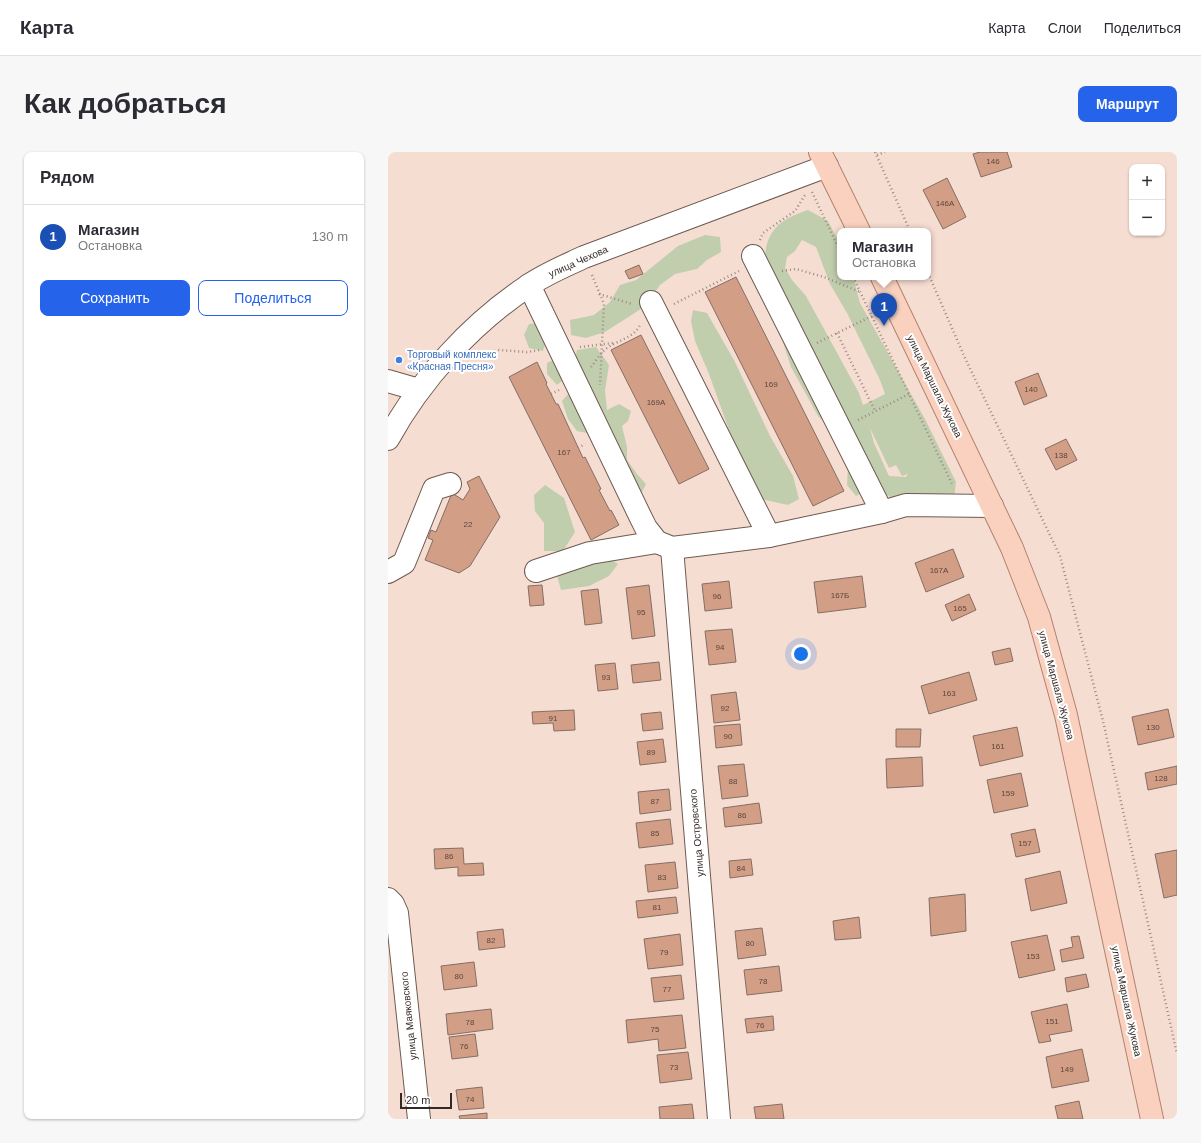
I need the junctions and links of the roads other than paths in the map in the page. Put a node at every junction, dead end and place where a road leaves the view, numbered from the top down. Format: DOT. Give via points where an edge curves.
graph roads {
  1 [pos="823,159"];
  2 [pos="858,228"];
  3 [pos="754,259"];
  4 [pos="883,280"];
  5 [pos="529,285"];
  6 [pos="645,304"];
  7 [pos="388,381"];
  8 [pos="419,390"];
  9 [pos="388,439"];
  10 [pos="450,484"];
  11 [pos="992,506"];
  12 [pos="882,512"];
  13 [pos="769,536"];
  14 [pos="665,545"];
  15 [pos="536,571"];
  16 [pos="388,572"];
  17 [pos="393,906"];
  18 [pos="419,1119"];
  19 [pos="719,1119"];
  20 [pos="1152,1119"];
  1 -- 2 [label="main road"];
  1 -- 5 [label="street, улица Чехова" via="584,257"];
  3 -- 12 [label="street"];
  4 -- 11 [label="main road, улица Маршала Жукова"];
  5 -- 8 [label="street, улица Чехова" via="453,350"];
  5 -- 14 [label="street" via="643,522"];
  6 -- 13 [label="street"];
  7 -- 8 [label="street"];
  8 -- 9 [label="street, улица Чехова"];
  10 -- 16 [label="street" via="434,489 404,563"];
  11 -- 12 [label="street" via="906,505"];
  11 -- 20 [label="main road, улица Маршала Жукова" via="1012,548 1039,617 1066,715"];
  12 -- 13 [label="street"];
  13 -- 14 [label="street"];
  14 -- 15 [label="street" via="590,553"];
  14 -- 19 [label="street, улица Островского"];
  17 -- 18 [label="street, улица Маяковского"];
}
